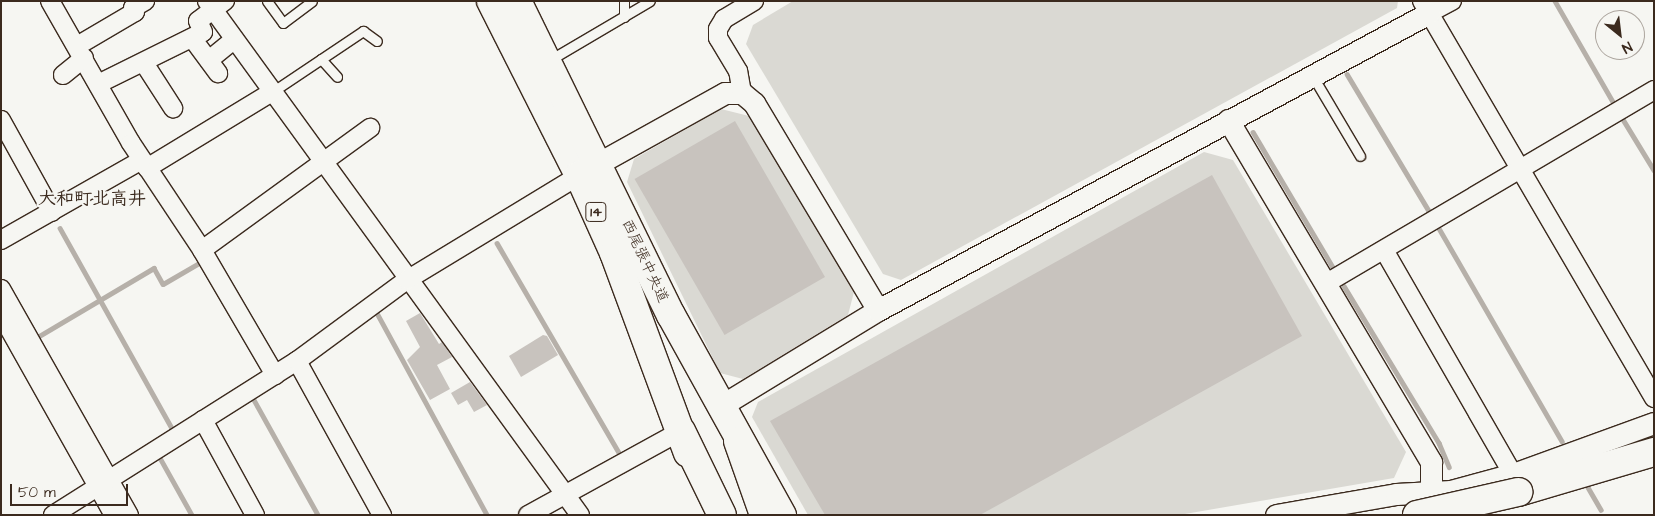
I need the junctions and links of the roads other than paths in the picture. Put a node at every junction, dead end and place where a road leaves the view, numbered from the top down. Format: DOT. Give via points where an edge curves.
graph roads {
  1 [pos="50,1"];
  2 [pos="145,1"];
  3 [pos="267,1"];
  4 [pos="312,1"];
  5 [pos="491,1"];
  6 [pos="517,1"];
  7 [pos="624,1"];
  8 [pos="650,1"];
  9 [pos="754,1"];
  10 [pos="1452,1"];
  11 [pos="215,4"];
  12 [pos="1426,7"];
  13 [pos="624,17"];
  14 [pos="192,38"];
  15 [pos="234,40"];
  16 [pos="377,41"];
  17 [pos="80,52"];
  18 [pos="321,59"];
  19 [pos="548,62"];
  20 [pos="144,63"];
  21 [pos="62,75"];
  22 [pos="1312,75"];
  23 [pos="337,76"];
  24 [pos="98,84"];
  25 [pos="1654,90"];
  26 [pos="272,92"];
  27 [pos="742,94"];
  28 [pos="173,108"];
  29 [pos="1,120"];
  30 [pos="1228,120"];
  31 [pos="370,128"];
  32 [pos="1360,156"];
  33 [pos="323,163"];
  34 [pos="144,164"];
  35 [pos="589,169"];
  36 [pos="1521,169"];
  37 [pos="52,212"];
  38 [pos="1,240"];
  39 [pos="202,250"];
  40 [pos="1384,250"];
  41 [pos="407,280"];
  42 [pos="1325,284"];
  43 [pos="1,289"];
  44 [pos="878,310"];
  45 [pos="1,314"];
  46 [pos="297,361"];
  47 [pos="275,375"];
  48 [pos="1654,398"];
  49 [pos="720,407"];
  50 [pos="203,420"];
  51 [pos="1654,423"];
  52 [pos="681,430"];
  53 [pos="738,441"];
  54 [pos="1654,452"];
  55 [pos="1513,474"];
  56 [pos="104,483"];
  57 [pos="1441,491"];
  58 [pos="565,494"];
  59 [pos="53,515"];
  60 [pos="114,515"];
  61 [pos="129,515"];
  62 [pos="255,515"];
  63 [pos="382,515"];
  64 [pos="528,515"];
  65 [pos="580,515"];
  66 [pos="710,515"];
  67 [pos="722,515"];
  68 [pos="764,515"];
  69 [pos="782,515"];
  70 [pos="1276,515"];
  71 [pos="1417,515"];
  72 [pos="1466,515"];
  1 -- 17 [label="street"];
  2 -- 17 [label="street"];
  3 -- 4 [label="lane" via="283,24"];
  5 -- 35 [label="main road, 西尾張中央道 / 14"];
  6 -- 19 [label="main road, 西尾張中央道 / 14"];
  7 -- 13 [label="lane"];
  8 -- 13 [label="lane"];
  9 -- 27 [label="street" via="724,19 718,29 718,38 738,71"];
  10 -- 12 [label="street"];
  11 -- 14 [label="street" via="198,21 204,32"];
  11 -- 15 [label="street"];
  12 -- 22 [label="street"];
  12 -- 36 [label="street"];
  13 -- 19 [label="lane"];
  14 -- 15 [label="street" via="214,66"];
  14 -- 20 [label="street"];
  15 -- 26 [label="street"];
  16 -- 18 [label="lane" via="362,31"];
  17 -- 21 [label="street"];
  17 -- 24 [label="street"];
  18 -- 23 [label="lane"];
  18 -- 26 [label="lane"];
  19 -- 35 [label="main road, 西尾張中央道 / 14"];
  20 -- 24 [label="street"];
  20 -- 28 [label="street"];
  22 -- 30 [label="street"];
  22 -- 32 [label="lane"];
  24 -- 34 [label="street"];
  25 -- 36 [label="street"];
  26 -- 33 [label="street"];
  26 -- 34 [label="street"];
  27 -- 35 [label="street" via="725,93"];
  27 -- 44 [label="street" via="754,103"];
  29 -- 37 [label="street"];
  30 -- 42 [label="street"];
  30 -- 44 [label="street"];
  31 -- 33 [label="street"];
  33 -- 39 [label="street"];
  33 -- 41 [label="street"];
  34 -- 37 [label="street"];
  34 -- 39 [label="street"];
  35 -- 41 [label="street"];
  35 -- 49 [label="main road, 西尾張中央道 / 14"];
  35 -- 52 [label="main road, 西尾張中央道 / 14" via="621,269"];
  36 -- 40 [label="street"];
  36 -- 48 [label="street"];
  37 -- 38 [label="street"];
  39 -- 47 [label="street"];
  40 -- 42 [label="street"];
  40 -- 55 [label="street"];
  41 -- 46 [label="street"];
  41 -- 58 [label="street"];
  42 -- 57 [label="street" via="1431,462"];
  43 -- 56 [label="street"];
  44 -- 49 [label="street"];
  45 -- 56 [label="street"];
  46 -- 47 [label="street"];
  46 -- 63 [label="street"];
  47 -- 50 [label="street"];
  49 -- 53 [label="main road, 西尾張中央道 / 14"];
  50 -- 56 [label="street"];
  50 -- 62 [label="street"];
  51 -- 55 [label="street"];
  52 -- 58 [label="street"];
  52 -- 66 [label="main road, 西尾張中央道 / 14"];
  52 -- 67 [label="main road"];
  53 -- 68 [label="main road"];
  53 -- 69 [label="main road, 西尾張中央道 / 14"];
  54 -- 71 [label="main road, bridge" via="1518,492"];
  55 -- 57 [label="street"];
  56 -- 59 [label="street"];
  56 -- 60 [label="street"];
  56 -- 61 [label="street"];
  57 -- 70 [label="street" via="1396,494"];
  57 -- 72 [label="street"];
  58 -- 64 [label="street"];
  58 -- 65 [label="street"];
}
